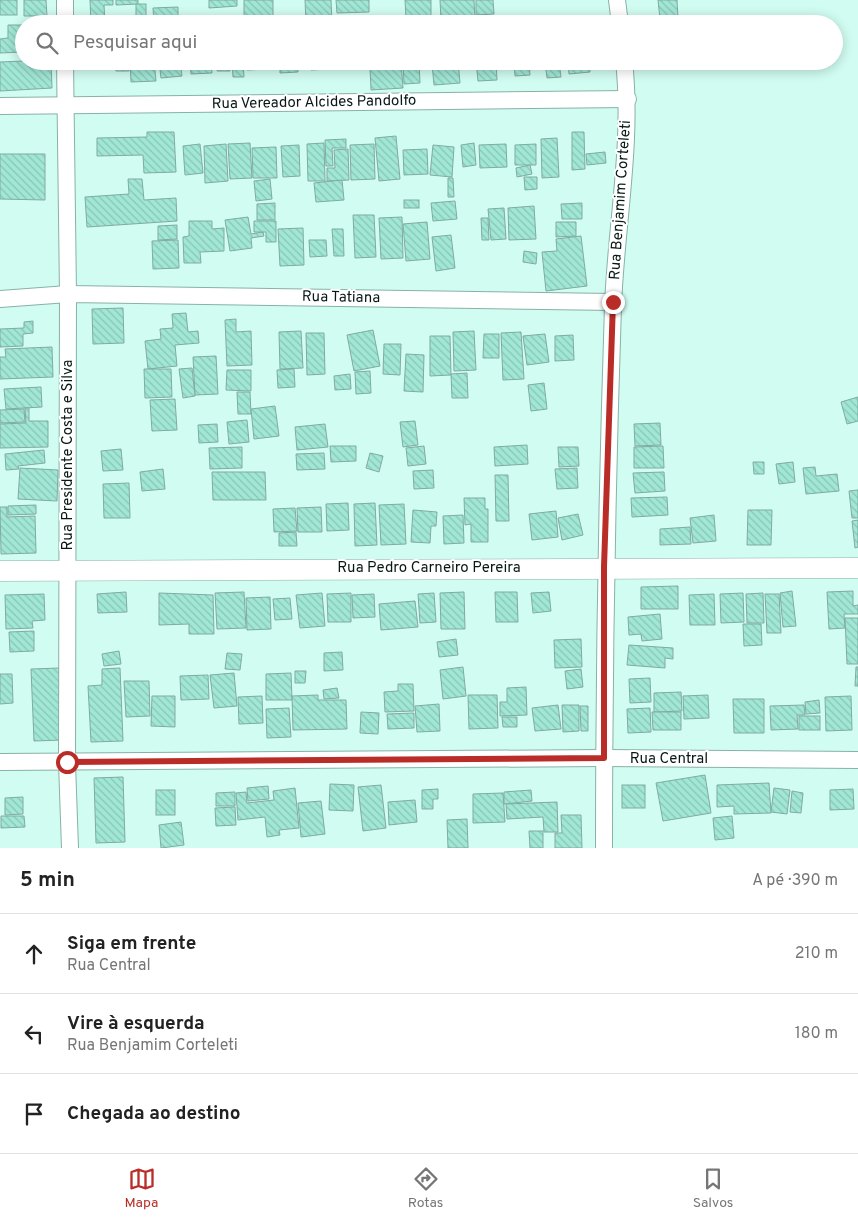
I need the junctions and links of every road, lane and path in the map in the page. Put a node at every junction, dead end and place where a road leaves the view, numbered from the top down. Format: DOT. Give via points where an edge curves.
graph roads {
  1 [pos="65,0"];
  2 [pos="617,0"];
  3 [pos="65,15"];
  4 [pos="619,15"];
  5 [pos="65,70"];
  6 [pos="625,70"];
  7 [pos="628,99"];
  8 [pos="65,105"];
  9 [pos="0,106"];
  10 [pos="68,294"];
  11 [pos="0,299"];
  12 [pos="613,302"];
  13 [pos="604,567"];
  14 [pos="858,568"];
  15 [pos="67,570"];
  16 [pos="0,571"];
  17 [pos="604,758"];
  18 [pos="858,760"];
  19 [pos="0,762"];
  20 [pos="67,762"];
  21 [pos="70,848"];
  22 [pos="604,848"];
  1 -- 3 [label="street"];
  2 -- 4 [label="street"];
  5 -- 8 [label="street, Rua Presidente Costa e Silva"];
  6 -- 7 [label="street, Rua Benjamim Corteleti"];
  7 -- 8 [label="street, Rua Vereador Alcides Pandolfo"];
  7 -- 12 [label="street, Rua Benjamim Corteleti"];
  8 -- 9 [label="street, Rua Vereador Alcides Pandolfo"];
  8 -- 10 [label="street, Rua Presidente Costa e Silva"];
  10 -- 11 [label="street, Rua Tatiana"];
  10 -- 12 [label="street, Rua Tatiana"];
  10 -- 15 [label="street, Rua Presidente Costa e Silva"];
  12 -- 13 [label="street, Rua Benjamim Corteleti"];
  13 -- 14 [label="street, Rua Pedro Carneiro Pereira"];
  13 -- 15 [label="street, Rua Pedro Carneiro Pereira"];
  13 -- 17 [label="street, Rua Benjamim Corteleti"];
  15 -- 16 [label="street, Rua Pedro Carneiro Pereira"];
  15 -- 20 [label="street, Rua Presidente Costa e Silva"];
  17 -- 18 [label="street, Rua Central"];
  17 -- 20 [label="street, Rua Central"];
  17 -- 22 [label="street, Rua Benjamim Corteleti"];
  19 -- 20 [label="street, Rua Central"];
  20 -- 21 [label="street, Rua Presidente Costa e Silva"];
}
